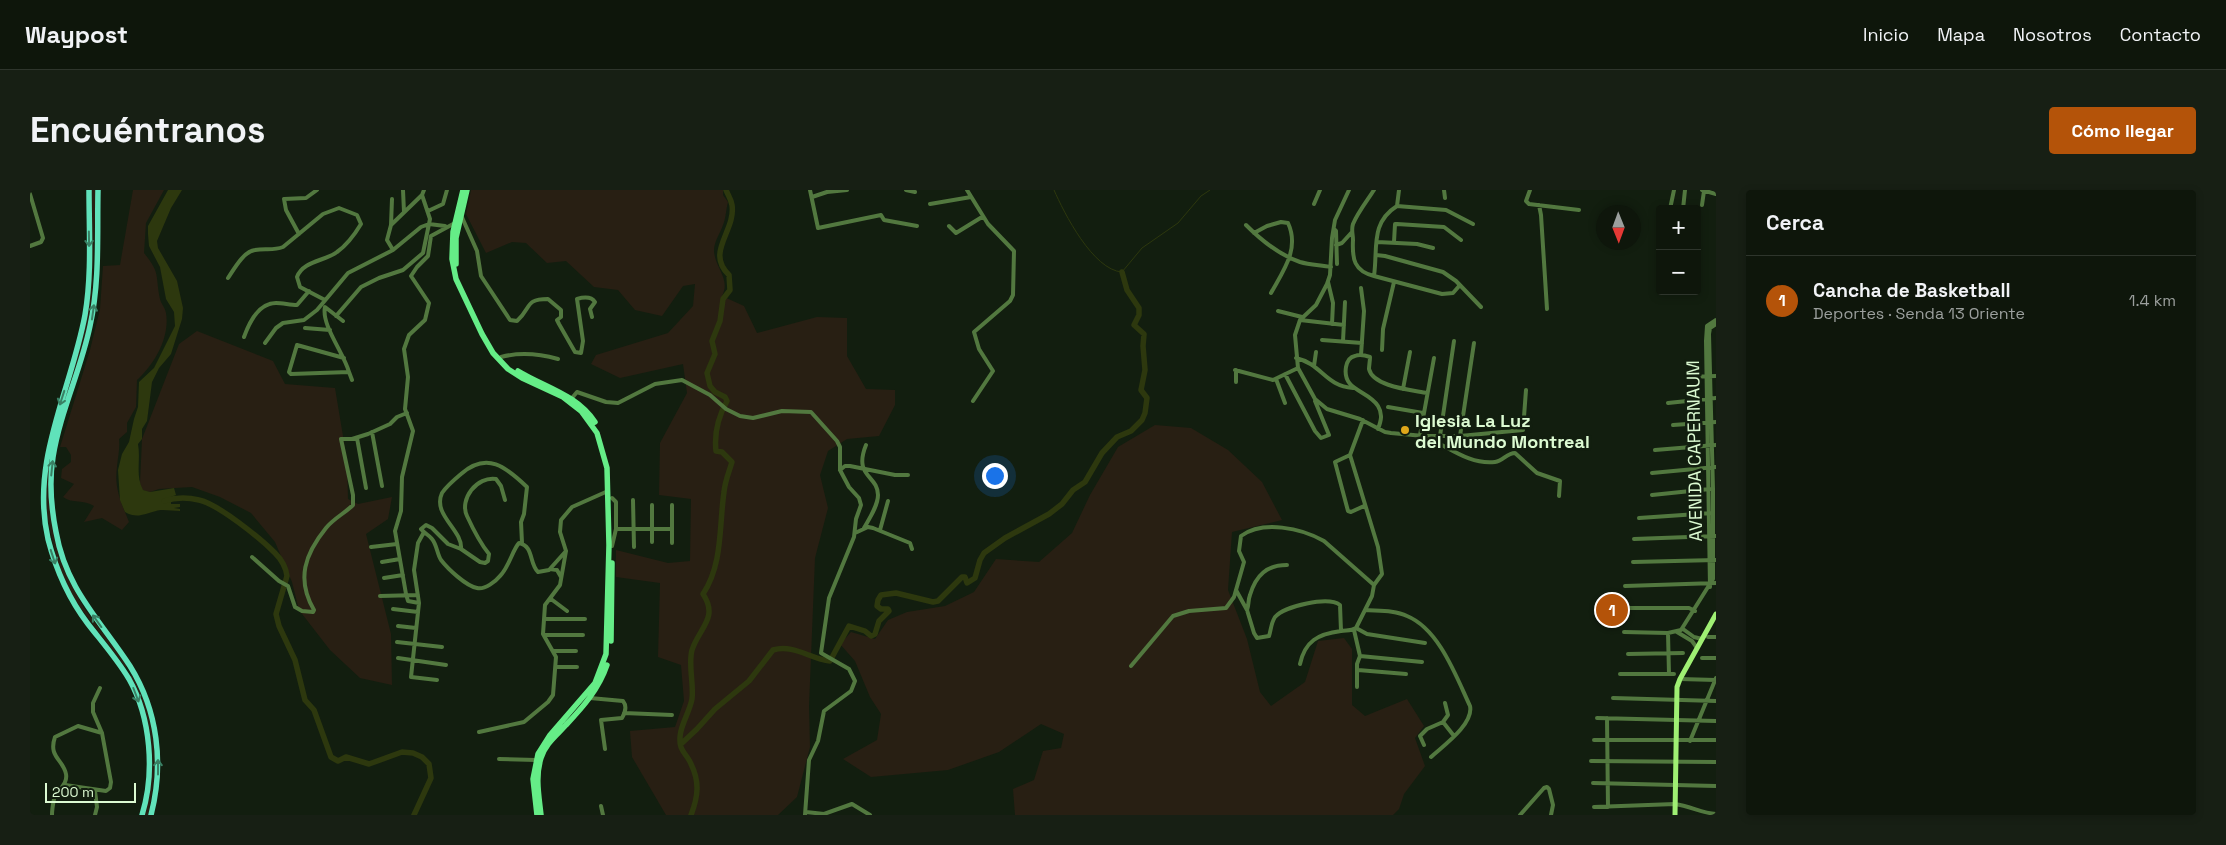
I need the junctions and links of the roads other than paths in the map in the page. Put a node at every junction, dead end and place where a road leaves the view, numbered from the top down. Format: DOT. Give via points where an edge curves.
graph roads {
  1 [pos="89,190"];
  2 [pos="98,190"];
  3 [pos="317,190"];
  4 [pos="403,190"];
  5 [pos="424,190"];
  6 [pos="447,190"];
  7 [pos="463,190"];
  8 [pos="467,190"];
  9 [pos="810,190"];
  10 [pos="846,190"];
  11 [pos="906,190"];
  12 [pos="967,190"];
  13 [pos="1320,190"];
  14 [pos="1349,190"];
  15 [pos="1374,190"];
  16 [pos="1399,190"];
  17 [pos="1444,190"];
  18 [pos="1530,190"];
  19 [pos="1674,190"];
  20 [pos="1685,190"];
  21 [pos="1703,190"];
  22 [pos="827,191"];
  23 [pos="915,192"];
  24 [pos="30,194"];
  25 [pos="1716,194"];
  26 [pos="422,195"];
  27 [pos="812,197"];
  28 [pos="971,197"];
  29 [pos="1445,198"];
  30 [pos="392,199"];
  31 [pos="930,204"];
  32 [pos="1314,204"];
  33 [pos="1538,205"];
  34 [pos="1671,205"];
  35 [pos="1683,205"];
  36 [pos="1702,205"];
  37 [pos="1397,206"];
  38 [pos="1579,210"];
  39 [pos="428,211"];
  40 [pos="404,212"];
  41 [pos="461,215"];
  42 [pos="982,217"];
  43 [pos="455,222"];
  44 [pos="429,224"];
  45 [pos="1473,224"];
  46 [pos="391,225"];
  47 [pos="1246,225"];
  48 [pos="445,226"];
  49 [pos="917,226"];
  50 [pos="950,226"];
  51 [pos="1334,229"];
  52 [pos="1352,232"];
  53 [pos="1254,233"];
  54 [pos="299,234"];
  55 [pos="1461,240"];
  56 [pos="1378,242"];
  57 [pos="1394,242"];
  58 [pos="1336,245"];
  59 [pos="30,246"];
  60 [pos="1433,248"];
  61 [pos="393,250"];
  62 [pos="1376,255"];
  63 [pos="1291,258"];
  64 [pos="1337,264"];
  65 [pos="1331,267"];
  66 [pos="1374,276"];
  67 [pos="228,278"];
  68 [pos="1328,281"];
  69 [pos="1394,282"];
  70 [pos="1460,285"];
  71 [pos="1361,288"];
  72 [pos="309,291"];
  73 [pos="1271,293"];
  74 [pos="1345,302"];
  75 [pos="324,303"];
  76 [pos="1481,307"];
  77 [pos="1547,309"];
  78 [pos="1278,311"];
  79 [pos="336,316"];
  80 [pos="592,317"];
  81 [pos="1301,319"];
  82 [pos="1716,320"];
  83 [pos="342,321"];
  84 [pos="1332,324"];
  85 [pos="1716,324"];
  86 [pos="1344,325"];
  87 [pos="305,328"];
  88 [pos="330,330"];
  89 [pos="244,337"];
  90 [pos="1322,340"];
  91 [pos="1454,340"];
  92 [pos="1343,341"];
  93 [pos="1707,341"];
  94 [pos="1716,341"];
  95 [pos="265,343"];
  96 [pos="1362,343"];
  97 [pos="1474,343"];
  98 [pos="1382,350"];
  99 [pos="1316,352"];
  100 [pos="1410,352"];
  101 [pos="1361,355"];
  102 [pos="1708,355"];
  103 [pos="1716,355"];
  104 [pos="501,357"];
  105 [pos="344,358"];
  106 [pos="1296,358"];
  107 [pos="1434,358"];
  108 [pos="558,359"];
  109 [pos="1314,366"];
  110 [pos="1298,368"];
  111 [pos="350,372"];
  112 [pos="1285,374"];
  113 [pos="1708,376"];
  114 [pos="1716,376"];
  115 [pos="1687,377"];
  116 [pos="1276,379"];
  117 [pos="352,380"];
  118 [pos="1236,382"];
  119 [pos="1353,388"];
  120 [pos="551,389"];
  121 [pos="1403,389"];
  122 [pos="1526,390"];
  123 [pos="1426,393"];
  124 [pos="564,395"];
  125 [pos="572,398"];
  126 [pos="1712,398"];
  127 [pos="1315,399"];
  128 [pos="973,401"];
  129 [pos="1285,403"];
  130 [pos="1668,403"];
  131 [pos="1388,407"];
  132 [pos="406,413"];
  133 [pos="1423,413"];
  134 [pos="1362,420"];
  135 [pos="1712,422"];
  136 [pos="1673,425"];
  137 [pos="1378,429"];
  138 [pos="372,432"];
  139 [pos="1422,436"];
  140 [pos="1440,436"];
  141 [pos="1460,436"];
  142 [pos="357,438"];
  143 [pos="866,445"];
  144 [pos="1712,445"];
  145 [pos="1655,450"];
  146 [pos="1350,456"];
  147 [pos="1712,467"];
  148 [pos="862,468"];
  149 [pos="840,470"];
  150 [pos="1652,473"];
  151 [pos="908,476"];
  152 [pos="382,486"];
  153 [pos="366,488"];
  154 [pos="1713,489"];
  155 [pos="608,491"];
  156 [pos="1652,495"];
  157 [pos="1558,496"];
  158 [pos="612,498"];
  159 [pos="504,500"];
  160 [pos="634,500"];
  161 [pos="888,501"];
  162 [pos="652,505"];
  163 [pos="672,505"];
  164 [pos="1364,506"];
  165 [pos="1713,513"];
  166 [pos="1639,518"];
  167 [pos="634,528"];
  168 [pos="652,528"];
  169 [pos="864,528"];
  170 [pos="616,529"];
  171 [pos="672,529"];
  172 [pos="880,530"];
  173 [pos="424,532"];
  174 [pos="855,533"];
  175 [pos="1713,536"];
  176 [pos="1634,539"];
  177 [pos="652,542"];
  178 [pos="522,543"];
  179 [pos="672,543"];
  180 [pos="396,544"];
  181 [pos="612,546"];
  182 [pos="371,547"];
  183 [pos="634,547"];
  184 [pos="461,549"];
  185 [pos="912,549"];
  186 [pos="566,551"];
  187 [pos="252,557"];
  188 [pos="400,559"];
  189 [pos="1713,560"];
  190 [pos="382,562"];
  191 [pos="1633,562"];
  192 [pos="1287,564"];
  193 [pos="549,570"];
  194 [pos="403,575"];
  195 [pos="562,576"];
  196 [pos="384,578"];
  197 [pos="1712,584"];
  198 [pos="1374,586"];
  199 [pos="1625,586"];
  200 [pos="1236,590"];
  201 [pos="406,594"];
  202 [pos="418,595"];
  203 [pos="380,596"];
  204 [pos="551,599"];
  205 [pos="419,603"];
  206 [pos="1621,608"];
  207 [pos="394,609"];
  208 [pos="1246,610"];
  209 [pos="1365,610"];
  210 [pos="567,611"];
  211 [pos="1695,611"];
  212 [pos="418,612"];
  213 [pos="1716,614"];
  214 [pos="544,619"];
  215 [pos="585,619"];
  216 [pos="398,626"];
  217 [pos="416,628"];
  218 [pos="1355,629"];
  219 [pos="1683,629"];
  220 [pos="1341,631"];
  221 [pos="1624,632"];
  222 [pos="1676,632"];
  223 [pos="1668,633"];
  224 [pos="544,635"];
  225 [pos="583,635"];
  226 [pos="1683,635"];
  227 [pos="1708,637"];
  228 [pos="1716,637"];
  229 [pos="1693,639"];
  230 [pos="1702,639"];
  231 [pos="397,642"];
  232 [pos="1425,643"];
  233 [pos="413,645"];
  234 [pos="442,647"];
  235 [pos="1696,648"];
  236 [pos="553,651"];
  237 [pos="576,651"];
  238 [pos="1628,654"];
  239 [pos="1668,654"];
  240 [pos="1683,654"];
  241 [pos="1360,656"];
  242 [pos="398,658"];
  243 [pos="1702,658"];
  244 [pos="1716,658"];
  245 [pos="412,660"];
  246 [pos="1422,662"];
  247 [pos="128,664"];
  248 [pos="1300,664"];
  249 [pos="446,665"];
  250 [pos="1131,666"];
  251 [pos="556,667"];
  252 [pos="577,667"];
  253 [pos="122,669"];
  254 [pos="1358,670"];
  255 [pos="1406,674"];
  256 [pos="1620,674"];
  257 [pos="135,675"];
  258 [pos="129,679"];
  259 [pos="1680,679"];
  260 [pos="1716,679"];
  261 [pos="437,680"];
  262 [pos="1357,687"];
  263 [pos="100,688"];
  264 [pos="588,698"];
  265 [pos="1613,698"];
  266 [pos="1677,700"];
  267 [pos="1705,701"];
  268 [pos="1716,701"];
  269 [pos="1445,703"];
  270 [pos="624,713"];
  271 [pos="672,715"];
  272 [pos="1597,718"];
  273 [pos="1608,718"];
  274 [pos="1677,720"];
  275 [pos="1698,720"];
  276 [pos="1716,721"];
  277 [pos="1443,722"];
  278 [pos="563,725"];
  279 [pos="479,732"];
  280 [pos="102,733"];
  281 [pos="1454,736"];
  282 [pos="1594,740"];
  283 [pos="1608,740"];
  284 [pos="1716,740"];
  285 [pos="1676,741"];
  286 [pos="1690,741"];
  287 [pos="1424,745"];
  288 [pos="604,749"];
  289 [pos="1430,757"];
  290 [pos="499,759"];
  291 [pos="536,760"];
  292 [pos="1591,761"];
  293 [pos="1607,761"];
  294 [pos="1676,762"];
  295 [pos="1716,762"];
  296 [pos="1593,782"];
  297 [pos="1607,783"];
  298 [pos="1676,783"];
  299 [pos="64,784"];
  300 [pos="1716,786"];
  301 [pos="95,791"];
  302 [pos="1675,804"];
  303 [pos="601,806"];
  304 [pos="1594,807"];
  305 [pos="1608,807"];
  306 [pos="806,814"];
  307 [pos="52,815"];
  308 [pos="95,815"];
  309 [pos="142,815"];
  310 [pos="151,815"];
  311 [pos="537,815"];
  312 [pos="542,815"];
  313 [pos="603,815"];
  314 [pos="870,815"];
  315 [pos="1520,815"];
  316 [pos="1551,815"];
  317 [pos="1675,815"];
  318 [pos="1716,815"];
  1 -- 253 [label="highway, one-way" via="85,313 49,440 42,503 51,550 65,586"];
  247 -- 2 [label="highway, one-way" via="73,584 59,545 52,506 57,439 82,362 93,313"];
  3 -- 54 [label="street" via="306,198 284,199"];
  4 -- 40 [label="street"];
  5 -- 26 [label="street"];
  6 -- 39 [label="street" via="443,204"];
  7 -- 43 [label="main road"];
  8 -- 41 [label="main road"];
  9 -- 27 [label="street"];
  10 -- 22 [label="street"];
  11 -- 23 [label="street"];
  12 -- 28 [label="street"];
  13 -- 32 [label="street"];
  14 -- 51 [label="street"];
  15 -- 52 [label="street"];
  16 -- 37 [label="street"];
  17 -- 29 [label="street"];
  18 -- 33 [label="street" via="1527,203"];
  19 -- 34 [label="street"];
  20 -- 35 [label="street"];
  21 -- 25 [label="street"];
  21 -- 36 [label="street"];
  22 -- 27 [label="street"];
  24 -- 59 [label="street" via="43,238"];
  26 -- 39 [label="street"];
  26 -- 40 [label="street"];
  27 -- 49 [label="street" via="818,228 881,215 884,220"];
  28 -- 31 [label="street"];
  28 -- 42 [label="street"];
  30 -- 46 [label="street"];
  33 -- 38 [label="street"];
  33 -- 77 [label="street"];
  37 -- 45 [label="street" via="1446,210"];
  37 -- 56 [label="street" via="1378,224"];
  39 -- 44 [label="street"];
  40 -- 46 [label="street"];
  41 -- 80 [label="street" via="477,251 481,276 510,320 517,321 523,316 533,300 548,299 561,310 561,317 557,320 579,354 583,351 583,341 577,299 587,298 595,302 590,309"];
  41 -- 104 [label="main road" via="456,243 457,268 483,329"];
  42 -- 50 [label="street" via="956,233"];
  42 -- 128 [label="street" via="1014,251 1013,294 1010,301 974,332 979,349 993,371"];
  43 -- 48 [label="street"];
  43 -- 120 [label="main road" via="451,249 454,273 485,340 508,368 522,378"];
  44 -- 48 [label="street"];
  44 -- 61 [label="street" via="421,226"];
  44 -- 79 [label="street" via="423,253 403,270 361,287"];
  46 -- 61 [label="street" via="387,240"];
  47 -- 53 [label="street"];
  48 -- 132 [label="street" via="431,236 428,256 411,276 429,303 425,320 409,335 404,349 408,377"];
  51 -- 58 [label="street"];
  51 -- 65 [label="street"];
  52 -- 58 [label="street"];
  52 -- 66 [label="street" via="1354,263 1365,274"];
  53 -- 63 [label="street" via="1267,245"];
  53 -- 63 [label="street" via="1267,226 1288,222 1292,236"];
  54 -- 67 [label="street" via="276,250 250,252"];
  54 -- 72 [label="street" via="323,214 339,208 358,215 361,224 339,251 319,259 299,273 300,287"];
  55 -- 57 [label="street" via="1444,227 1395,224"];
  56 -- 57 [label="street"];
  56 -- 62 [label="street"];
  57 -- 60 [label="street"];
  58 -- 64 [label="street"];
  61 -- 75 [label="street" via="348,273"];
  62 -- 66 [label="street"];
  62 -- 70 [label="street" via="1443,272"];
  63 -- 65 [label="street"];
  63 -- 73 [label="street"];
  65 -- 68 [label="street"];
  66 -- 69 [label="street"];
  68 -- 81 [label="street" via="1316,305"];
  68 -- 84 [label="street" via="1333,302"];
  69 -- 70 [label="street" via="1442,294 1453,293"];
  69 -- 98 [label="street" via="1383,329"];
  70 -- 76 [label="street"];
  71 -- 96 [label="street" via="1364,312"];
  72 -- 75 [label="street"];
  72 -- 89 [label="street" via="297,304 264,306 251,320"];
  74 -- 86 [label="street"];
  75 -- 79 [label="street"];
  75 -- 88 [label="street" via="324,317"];
  75 -- 95 [label="street" via="304,320 283,323"];
  78 -- 81 [label="street"];
  79 -- 83 [label="street"];
  81 -- 84 [label="street"];
  81 -- 106 [label="street" via="1295,335"];
  82 -- 93 [label="street, AVENIDA CAPERNAUM" via="1708,326"];
  84 -- 86 [label="street"];
  85 -- 93 [label="street, AVENIDA CAPERNAUM" via="1709,330"];
  86 -- 92 [label="street"];
  87 -- 88 [label="street"];
  88 -- 105 [label="street"];
  90 -- 92 [label="street"];
  91 -- 140 [label="street"];
  92 -- 96 [label="street"];
  93 -- 94 [label="street"];
  93 -- 102 [label="street, AVENIDA CAPERNAUM"];
  96 -- 101 [label="street"];
  97 -- 141 [label="street"];
  99 -- 109 [label="street"];
  100 -- 121 [label="street"];
  101 -- 119 [label="street" via="1348,361 1346,376"];
  101 -- 121 [label="street" via="1370,357 1371,373 1390,386"];
  102 -- 103 [label="street"];
  102 -- 113 [label="street, AVENIDA CAPERNAUM"];
  104 -- 108 [label="street" via="511,354 542,355"];
  104 -- 120 [label="main road"];
  105 -- 111 [label="street"];
  105 -- 111 [label="street" via="297,345 290,372"];
  106 -- 109 [label="street"];
  106 -- 110 [label="street"];
  107 -- 123 [label="street"];
  109 -- 119 [label="street" via="1334,385"];
  110 -- 112 [label="street"];
  110 -- 127 [label="street"];
  111 -- 117 [label="street"];
  112 -- 116 [label="street"];
  112 -- 127 [label="street" via="1321,438 1329,435"];
  113 -- 114 [label="street"];
  113 -- 115 [label="street"];
  113 -- 126 [label="street, AVENIDA CAPERNAUM"];
  116 -- 118 [label="street" via="1235,370"];
  116 -- 129 [label="street"];
  119 -- 137 [label="street" via="1378,405 1381,420"];
  120 -- 124 [label="main road"];
  121 -- 123 [label="street"];
  122 -- 141 [label="street" via="1524,430"];
  123 -- 133 [label="street"];
  124 -- 125 [label="main road"];
  124 -- 155 [label="main road" via="598,433 606,460"];
  125 -- 149 [label="street" via="577,392 618,403 655,384 682,380 710,394 720,405 740,416 751,418 782,411 808,411 814,413 840,446"];
  125 -- 158 [label="main road" via="586,410 602,433 610,460"];
  126 -- 130 [label="street"];
  126 -- 135 [label="street, AVENIDA CAPERNAUM"];
  127 -- 134 [label="street" via="1327,409"];
  131 -- 133 [label="street"];
  132 -- 138 [label="street"];
  132 -- 180 [label="street" via="413,432 402,477 401,511 395,525"];
  133 -- 139 [label="street"];
  134 -- 137 [label="street"];
  134 -- 146 [label="street"];
  135 -- 136 [label="street"];
  135 -- 144 [label="street, AVENIDA CAPERNAUM"];
  137 -- 139 [label="street"];
  138 -- 142 [label="street"];
  138 -- 152 [label="street"];
  139 -- 140 [label="street"];
  139 -- 157 [label="street" via="1468,459 1484,462 1501,461 1516,453 1537,473 1560,481"];
  140 -- 141 [label="street"];
  142 -- 153 [label="street"];
  142 -- 187 [label="street" via="342,439 353,505 327,526 305,565 305,592 313,612 295,607 288,586"];
  143 -- 148 [label="street"];
  144 -- 145 [label="street"];
  144 -- 147 [label="street, AVENIDA CAPERNAUM"];
  146 -- 164 [label="street"];
  146 -- 164 [label="street" via="1335,461 1348,511"];
  147 -- 150 [label="street"];
  147 -- 154 [label="street, AVENIDA CAPERNAUM"];
  148 -- 149 [label="street" via="845,466"];
  148 -- 151 [label="street"];
  148 -- 169 [label="street" via="878,495"];
  149 -- 174 [label="street" via="860,500"];
  154 -- 156 [label="street"];
  154 -- 165 [label="street, AVENIDA CAPERNAUM"];
  155 -- 186 [label="street" via="574,506 565,514 560,532"];
  155 -- 264 [label="main road" via="606,654"];
  158 -- 170 [label="street" via="616,502"];
  158 -- 181 [label="main road"];
  159 -- 184 [label="street" via="496,479 486,479 471,489 466,515 489,554 488,561 480,562"];
  160 -- 167 [label="street"];
  161 -- 172 [label="street"];
  162 -- 168 [label="street"];
  163 -- 171 [label="street"];
  164 -- 198 [label="street" via="1382,564 1382,574"];
  165 -- 166 [label="street"];
  165 -- 175 [label="street, AVENIDA CAPERNAUM"];
  167 -- 168 [label="street"];
  167 -- 170 [label="street"];
  167 -- 183 [label="street"];
  168 -- 171 [label="street"];
  168 -- 177 [label="street"];
  169 -- 172 [label="street"];
  169 -- 174 [label="street"];
  170 -- 181 [label="street"];
  171 -- 179 [label="street"];
  172 -- 185 [label="street" via="910,544"];
  173 -- 178 [label="street" via="434,540 444,564 477,588 499,578 517,546"];
  173 -- 184 [label="street" via="421,529 426,525 448,544"];
  173 -- 202 [label="street" via="418,543 414,570"];
  174 -- 306 [label="street" via="829,598 821,653 849,669 855,681 851,691 824,711 818,741 809,760"];
  175 -- 176 [label="street"];
  175 -- 189 [label="street, AVENIDA CAPERNAUM"];
  178 -- 184 [label="street" via="521,522 527,486 504,467 478,463 455,479 443,492 441,500 440,506 460,540"];
  178 -- 193 [label="street" via="538,572"];
  180 -- 182 [label="street"];
  180 -- 188 [label="street"];
  181 -- 264 [label="main road" via="610,650 604,675"];
  186 -- 193 [label="street"];
  186 -- 195 [label="street"];
  188 -- 190 [label="street"];
  188 -- 194 [label="street"];
  189 -- 191 [label="street"];
  189 -- 197 [label="street, AVENIDA CAPERNAUM"];
  192 -- 208 [label="street" via="1269,567 1261,574"];
  193 -- 195 [label="street" via="557,570"];
  194 -- 196 [label="street"];
  194 -- 201 [label="street"];
  195 -- 204 [label="street"];
  197 -- 199 [label="street"];
  197 -- 211 [label="street, AVENIDA CAPERNAUM"];
  198 -- 200 [label="street" via="1324,540 1314,535 1255,528 1241,536 1239,551 1244,562"];
  198 -- 209 [label="street"];
  200 -- 208 [label="street"];
  200 -- 250 [label="street" via="1226,608 1189,611 1173,616"];
  201 -- 202 [label="street"];
  201 -- 203 [label="street"];
  201 -- 205 [label="street" via="408,601"];
  202 -- 205 [label="street"];
  204 -- 210 [label="street"];
  204 -- 214 [label="street" via="546,605"];
  205 -- 212 [label="street"];
  206 -- 211 [label="street" via="1688,608"];
  207 -- 212 [label="street"];
  208 -- 220 [label="street" via="1254,633 1261,639 1269,636 1272,623 1280,613 1315,602 1336,603 1341,609"];
  209 -- 218 [label="street"];
  209 -- 281 [label="street" via="1407,615 1436,638 1471,710 1467,722"];
  211 -- 219 [label="street, AVENIDA CAPERNAUM"];
  212 -- 217 [label="street"];
  213 -- 230 [label="main road"];
  214 -- 215 [label="street"];
  214 -- 224 [label="street"];
  216 -- 217 [label="street"];
  217 -- 233 [label="street"];
  218 -- 220 [label="street"];
  218 -- 232 [label="street" via="1367,634"];
  218 -- 241 [label="street"];
  219 -- 222 [label="street"];
  219 -- 226 [label="street"];
  219 -- 229 [label="street"];
  220 -- 248 [label="street" via="1310,642"];
  221 -- 223 [label="street"];
  222 -- 223 [label="street"];
  222 -- 226 [label="street"];
  223 -- 239 [label="street"];
  224 -- 225 [label="street"];
  224 -- 236 [label="street"];
  226 -- 229 [label="street"];
  227 -- 228 [label="street"];
  229 -- 230 [label="street"];
  229 -- 235 [label="street"];
  230 -- 235 [label="main road"];
  231 -- 233 [label="street"];
  233 -- 234 [label="street"];
  233 -- 245 [label="street"];
  235 -- 259 [label="main road"];
  236 -- 237 [label="street"];
  236 -- 251 [label="street"];
  238 -- 239 [label="street"];
  239 -- 240 [label="street"];
  239 -- 256 [label="street" via="1671,674"];
  241 -- 246 [label="street"];
  241 -- 254 [label="street"];
  242 -- 245 [label="street"];
  243 -- 244 [label="street"];
  245 -- 249 [label="street"];
  245 -- 261 [label="street" via="411,678"];
  247 -- 253 [label="highway" via="128,670"];
  247 -- 257 [label="highway"];
  251 -- 252 [label="street"];
  251 -- 279 [label="street" via="553,695 548,702 518,724"];
  253 -- 258 [label="highway"];
  254 -- 255 [label="street"];
  254 -- 262 [label="street"];
  257 -- 258 [label="highway" via="130,674"];
  310 -- 257 [label="highway, one-way" via="158,773 157,741 151,713"];
  258 -- 309 [label="highway, one-way" via="138,700 148,744 149,781"];
  259 -- 260 [label="street"];
  259 -- 266 [label="main road"];
  260 -- 267 [label="street"];
  263 -- 280 [label="street" via="94,712"];
  264 -- 270 [label="street" via="623,701"];
  264 -- 278 [label="main road"];
  265 -- 266 [label="street"];
  266 -- 267 [label="street"];
  266 -- 274 [label="main road"];
  267 -- 268 [label="street"];
  267 -- 275 [label="street"];
  269 -- 277 [label="street" via="1448,715"];
  270 -- 271 [label="street"];
  270 -- 288 [label="street" via="622,718 601,720"];
  272 -- 273 [label="street"];
  273 -- 274 [label="street"];
  273 -- 283 [label="street"];
  274 -- 275 [label="street"];
  274 -- 285 [label="main road"];
  275 -- 276 [label="street"];
  275 -- 286 [label="street"];
  277 -- 281 [label="street"];
  277 -- 287 [label="street" via="1420,736"];
  278 -- 291 [label="main road" via="545,742"];
  278 -- 312 [label="main road" via="541,759 538,780"];
  280 -- 299 [label="street" via="78,726 55,737 54,754 66,772"];
  280 -- 301 [label="street" via="111,782 106,791"];
  281 -- 289 [label="street"];
  282 -- 283 [label="street"];
  283 -- 285 [label="street"];
  283 -- 293 [label="street"];
  284 -- 286 [label="street"];
  285 -- 286 [label="street"];
  285 -- 294 [label="main road"];
  290 -- 291 [label="street"];
  291 -- 311 [label="main road" via="533,788"];
  292 -- 293 [label="street"];
  293 -- 294 [label="street"];
  293 -- 297 [label="street"];
  294 -- 295 [label="street"];
  294 -- 298 [label="main road"];
  296 -- 297 [label="street"];
  297 -- 298 [label="street"];
  297 -- 305 [label="street"];
  298 -- 300 [label="street"];
  298 -- 302 [label="main road"];
  299 -- 301 [label="street"];
  299 -- 307 [label="street" via="54,800"];
  301 -- 308 [label="street"];
  302 -- 305 [label="street"];
  302 -- 317 [label="main road"];
  302 -- 318 [label="street"];
  303 -- 313 [label="street"];
  304 -- 305 [label="street"];
  306 -- 314 [label="street" via="824,814 852,804"];
  315 -- 316 [label="street" via="1547,787 1553,805"];
}
